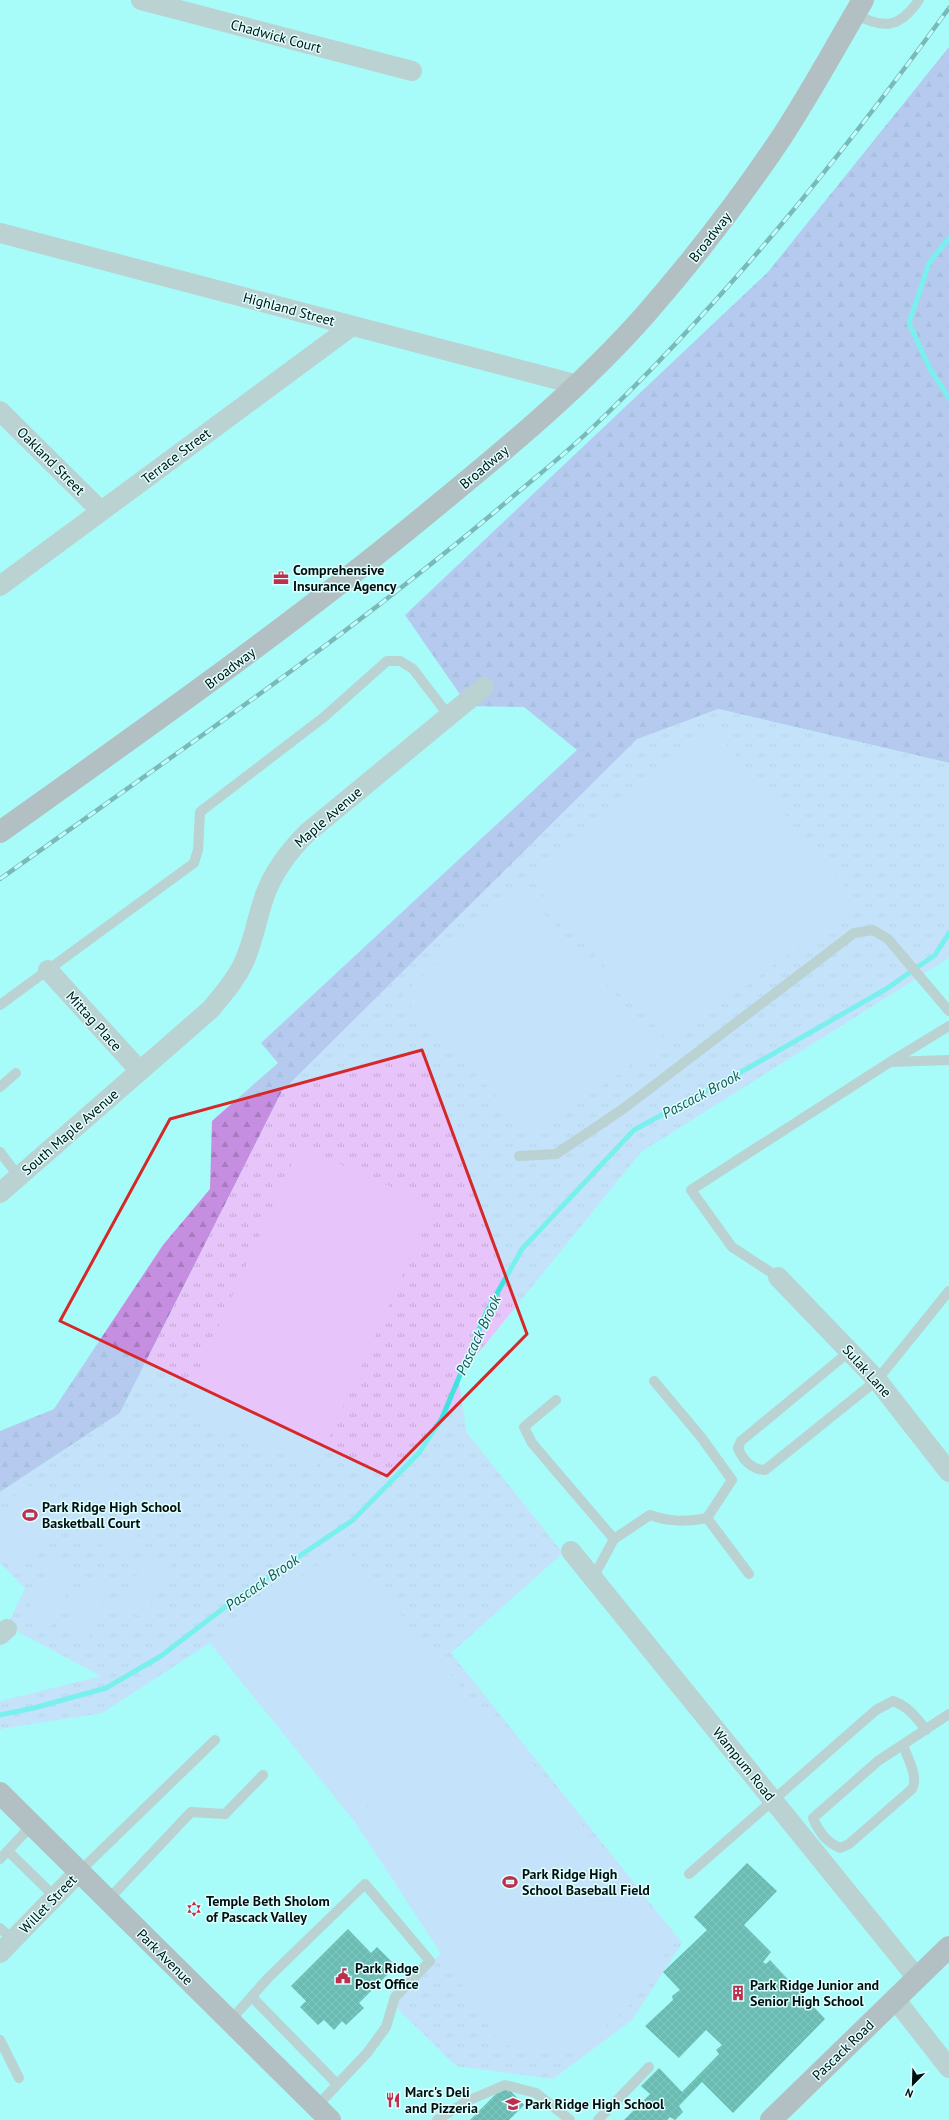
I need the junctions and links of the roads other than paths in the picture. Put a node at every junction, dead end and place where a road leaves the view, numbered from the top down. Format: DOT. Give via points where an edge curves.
graph roads {
  1 [pos="141,0"];
  2 [pos="919,0"];
  3 [pos="858,7"];
  4 [pos="412,71"];
  5 [pos="0,233"];
  6 [pos="352,326"];
  7 [pos="578,385"];
  8 [pos="0,411"];
  9 [pos="101,511"];
  10 [pos="0,586"];
  11 [pos="484,687"];
  12 [pos="449,716"];
  13 [pos="0,832"];
  14 [pos="48,970"];
  15 [pos="0,1005"];
  16 [pos="949,1011"];
  17 [pos="949,1026"];
  18 [pos="949,1060"];
  19 [pos="890,1062"];
  20 [pos="140,1072"];
  21 [pos="16,1073"];
  22 [pos="0,1087"];
  23 [pos="0,1152"];
  24 [pos="519,1156"];
  25 [pos="19,1177"];
  26 [pos="0,1193"];
  27 [pos="778,1277"];
  28 [pos="949,1291"];
  29 [pos="850,1351"];
  30 [pos="877,1380"];
  31 [pos="654,1381"];
  32 [pos="556,1400"];
  33 [pos="949,1472"];
  34 [pos="707,1518"];
  35 [pos="614,1539"];
  36 [pos="571,1551"];
  37 [pos="749,1574"];
  38 [pos="593,1578"];
  39 [pos="949,1714"];
  40 [pos="926,1730"];
  41 [pos="215,1740"];
  42 [pos="903,1745"];
  43 [pos="263,1775"];
  44 [pos="0,1793"];
  45 [pos="774,1801"];
  46 [pos="32,1825"];
  47 [pos="806,1825"];
  48 [pos="8,1851"];
  49 [pos="0,1859"];
  50 [pos="79,1872"];
  51 [pos="689,1874"];
  52 [pos="55,1897"];
  53 [pos="108,1900"];
  54 [pos="4,1941"];
  55 [pos="949,1947"];
  56 [pos="917,1978"];
  57 [pos="252,1997"];
  58 [pos="895,1999"];
  59 [pos="230,2021"];
  60 [pos="0,2040"];
  61 [pos="649,2067"];
  62 [pos="949,2068"];
  63 [pos="18,2078"];
  64 [pos="337,2084"];
  65 [pos="323,2113"];
  66 [pos="437,2120"];
  67 [pos="570,2120"];
  68 [pos="598,2120"];
  69 [pos="771,2120"];
  1 -- 4 [label="street, Chadwick Court"];
  2 -- 3 [label="lane" via="904,18 889,25 878,25"];
  3 -- 7 [label="street, Broadway" via="788,127 738,201 644,316"];
  5 -- 6 [label="street, Highland Street"];
  6 -- 7 [label="street, Highland Street"];
  6 -- 9 [label="street, Terrace Street"];
  7 -- 13 [label="street, Broadway" via="520,438 316,602 192,696"];
  8 -- 9 [label="street, Oakland Street"];
  9 -- 10 [label="street, Terrace Street"];
  11 -- 12 [label="street, Maple Avenue"];
  12 -- 14 [label="lane" via="413,669 400,662 387,661 324,717 200,812 198,850 194,863"];
  12 -- 20 [label="street, Maple Avenue" via="307,833 290,850 276,871 265,895 244,963 229,987 211,1009"];
  14 -- 15 [label="lane"];
  14 -- 20 [label="street, Mittag Place"];
  16 -- 24 [label="lane" via="888,939 874,930 854,933 624,1109 556,1154"];
  17 -- 19 [label="lane"];
  18 -- 19 [label="lane"];
  19 -- 27 [label="lane" via="691,1190 732,1247"];
  20 -- 25 [label="street, South Maple Avenue"];
  21 -- 22 [label="lane"];
  23 -- 25 [label="lane"];
  25 -- 26 [label="street, South Maple Avenue"];
  27 -- 29 [label="street, Sulak Lane"];
  28 -- 30 [label="lane"];
  29 -- 30 [label="street, Sulak Lane"];
  29 -- 30 [label="lane" via="741,1441 738,1448 740,1454 757,1470 765,1470"];
  30 -- 33 [label="street, Sulak Lane"];
  31 -- 34 [label="lane" via="732,1480"];
  32 -- 35 [label="lane" via="524,1427 532,1443"];
  34 -- 35 [label="lane" via="687,1522 650,1515"];
  34 -- 37 [label="lane"];
  35 -- 38 [label="lane"];
  36 -- 38 [label="street, Wampum Road"];
  38 -- 45 [label="street, Wampum Road"];
  39 -- 40 [label="lane"];
  40 -- 42 [label="lane"];
  40 -- 45 [label="lane" via="912,1712 893,1702 876,1710"];
  41 -- 50 [label="lane"];
  42 -- 47 [label="lane" via="878,1762"];
  42 -- 47 [label="lane" via="914,1776 914,1785 849,1844 840,1848 830,1844"];
  43 -- 53 [label="lane" via="224,1814 191,1812"];
  44 -- 46 [label="street, Park Avenue"];
  45 -- 47 [label="street, Wampum Road"];
  45 -- 51 [label="lane"];
  46 -- 48 [label="lane"];
  46 -- 50 [label="street, Park Avenue"];
  47 -- 56 [label="street, Wampum Road"];
  48 -- 49 [label="lane"];
  48 -- 52 [label="lane"];
  50 -- 52 [label="street, Willet Street"];
  50 -- 53 [label="street, Park Avenue"];
  52 -- 54 [label="street, Willet Street"];
  53 -- 59 [label="street, Park Avenue"];
  55 -- 56 [label="street, Pascack Road"];
  56 -- 58 [label="street, Pascack Road"];
  57 -- 59 [label="lane"];
  57 -- 64 [label="lane"];
  57 -- 64 [label="lane" via="365,1884 430,1961 395,1997 386,2027 367,2053"];
  58 -- 62 [label="street"];
  58 -- 69 [label="street, Pascack Road"];
  59 -- 65 [label="street, Park Avenue"];
  60 -- 63 [label="lane"];
  61 -- 68 [label="lane"];
  64 -- 65 [label="lane"];
  66 -- 67 [label="lane" via="467,2101 505,2085 536,2094"];
}
